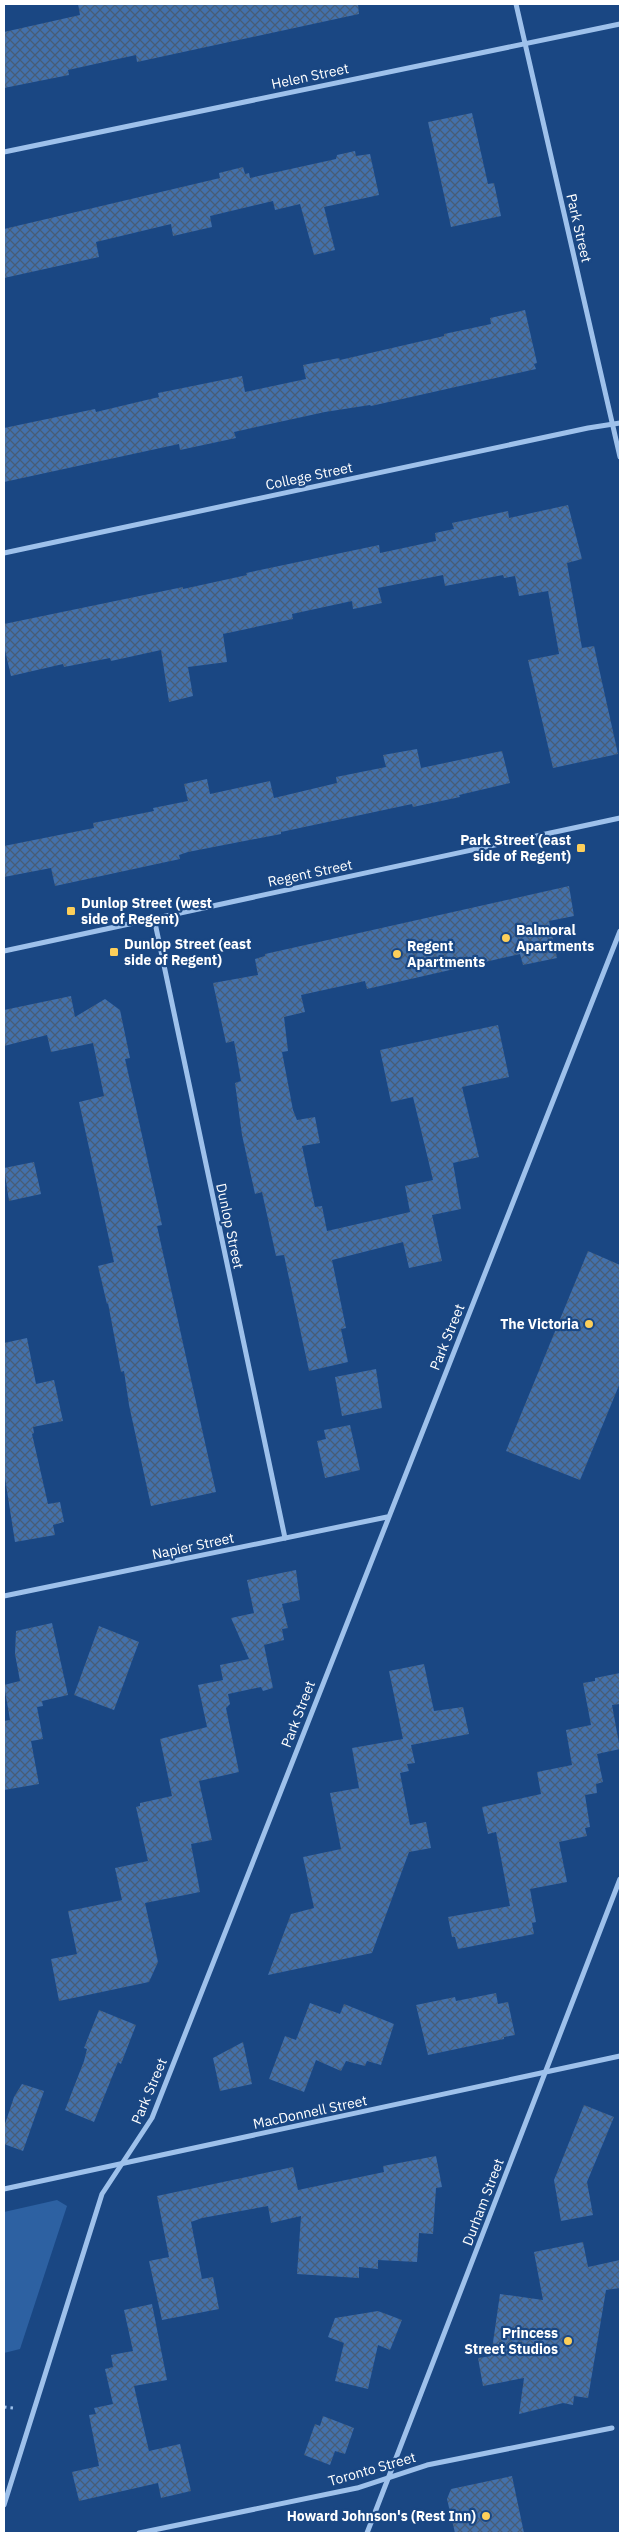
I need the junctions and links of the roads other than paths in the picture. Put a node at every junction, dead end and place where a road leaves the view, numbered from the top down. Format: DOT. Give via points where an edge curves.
graph roads {
  1 [pos="516,4"];
  2 [pos="620,24"];
  3 [pos="525,42"];
  4 [pos="4,152"];
  5 [pos="620,424"];
  6 [pos="613,425"];
  7 [pos="620,457"];
  8 [pos="4,553"];
  9 [pos="620,818"];
  10 [pos="154,918"];
  11 [pos="620,931"];
  12 [pos="4,951"];
  13 [pos="387,1517"];
  14 [pos="285,1538"];
  15 [pos="4,1596"];
  16 [pos="620,1879"];
  17 [pos="620,2056"];
  18 [pos="546,2072"];
  19 [pos="122,2164"];
  20 [pos="4,2189"];
  21 [pos="612,2428"];
  22 [pos="388,2478"];
  23 [pos="4,2505"];
  24 [pos="139,2533"];
  25 [pos="367,2533"];
  1 -- 3 [label="street, Park Street"];
  2 -- 3 [label="street, Helen Street"];
  3 -- 4 [label="street, Helen Street"];
  3 -- 6 [label="street, Park Street"];
  5 -- 6 [label="street, College Street"];
  6 -- 7 [label="street, Park Street"];
  6 -- 8 [label="street, College Street"];
  9 -- 10 [label="street, Regent Street"];
  10 -- 12 [label="street, Regent Street"];
  10 -- 14 [label="street, Dunlop Street"];
  11 -- 13 [label="street, Park Street"];
  13 -- 14 [label="street, Napier Street"];
  13 -- 19 [label="street, Park Street" via="152,2118"];
  14 -- 15 [label="street, Napier Street"];
  16 -- 18 [label="street, Durham Street"];
  17 -- 18 [label="street, MacDonnell Street"];
  18 -- 19 [label="street, MacDonnell Street"];
  18 -- 22 [label="street, Durham Street"];
  19 -- 20 [label="street, MacDonnell Street"];
  19 -- 23 [label="street, Park Street" via="100,2200"];
  21 -- 22 [label="street, Toronto Street" via="426,2465"];
  22 -- 24 [label="street, Toronto Street" via="357,2488"];
  22 -- 25 [label="street, Durham Street"];
}
